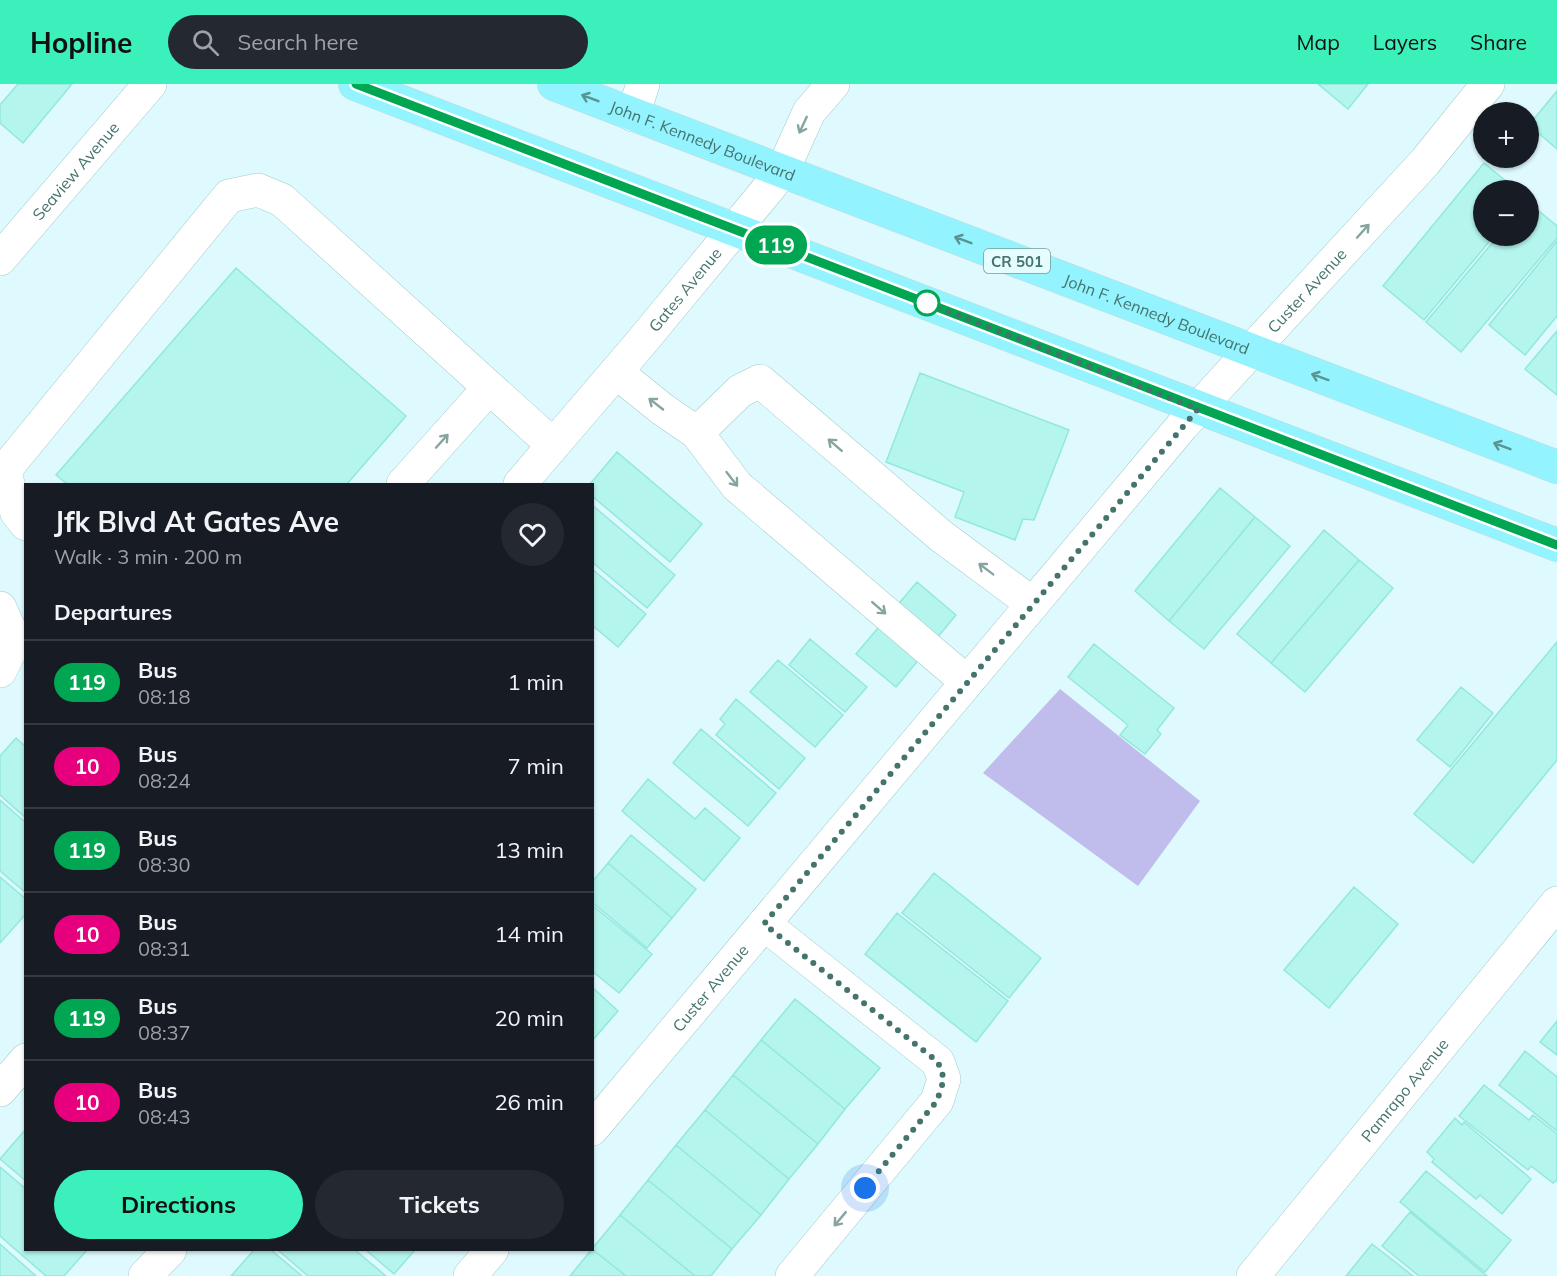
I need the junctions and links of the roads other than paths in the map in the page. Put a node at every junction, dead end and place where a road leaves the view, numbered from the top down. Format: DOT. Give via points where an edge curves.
graph roads {
  1 [pos="150,84"];
  2 [pos="356,84"];
  3 [pos="554,84"];
  4 [pos="643,84"];
  5 [pos="833,84"];
  6 [pos="1488,84"];
  7 [pos="633,115"];
  8 [pos="782,171"];
  9 [pos="733,228"];
  10 [pos="0,259"];
  11 [pos="1253,352"];
  12 [pos="616,372"];
  13 [pos="489,388"];
  14 [pos="1198,409"];
  15 [pos="697,433"];
  16 [pos="553,445"];
  17 [pos="1557,467"];
  18 [pos="2,469"];
  19 [pos="404,483"];
  20 [pos="521,483"];
  21 [pos="24,522"];
  22 [pos="1557,545"];
  23 [pos="1033,604"];
  24 [pos="0,608"];
  25 [pos="0,671"];
  26 [pos="967,682"];
  27 [pos="1557,903"];
  28 [pos="764,924"];
  29 [pos="24,1062"];
  30 [pos="0,1090"];
  31 [pos="594,1127"];
  32 [pos="169,1251"];
  33 [pos="491,1251"];
  34 [pos="145,1276"];
  35 [pos="470,1276"];
  36 [pos="792,1276"];
  37 [pos="1253,1276"];
  1 -- 10 [label="street, Seaview Avenue"];
  2 -- 9 [label="main road"];
  7 -- 3 [label="main road, John F. Kennedy Boulevard / CR 501, one-way"];
  4 -- 7 [label="street"];
  5 -- 8 [label="street, Gates Avenue, one-way" via="809,112"];
  11 -- 6 [label="street, Custer Avenue, one-way" via="1425,162"];
  7 -- 8 [label="main road, John F. Kennedy Boulevard / CR 501"];
  8 -- 9 [label="street, Gates Avenue"];
  11 -- 8 [label="main road, John F. Kennedy Boulevard / CR 501, one-way"];
  9 -- 12 [label="street, Gates Avenue"];
  9 -- 14 [label="main road"];
  11 -- 14 [label="street, Custer Avenue"];
  17 -- 11 [label="main road, John F. Kennedy Boulevard / CR 501, one-way"];
  15 -- 12 [label="street, one-way"];
  12 -- 16 [label="street, Gates Avenue"];
  13 -- 16 [label="street"];
  13 -- 18 [label="street" via="282,200 258,189 229,196"];
  19 -- 13 [label="street, one-way"];
  14 -- 22 [label="main road"];
  14 -- 23 [label="street, Custer Avenue"];
  23 -- 15 [label="street, one-way" via="941,536 760,381 740,391"];
  15 -- 26 [label="street, one-way" via="737,486"];
  16 -- 20 [label="street, Gates Avenue"];
  18 -- 21 [label="street" via="17,513"];
  23 -- 26 [label="street, Custer Avenue"];
  24 -- 25 [label="street" via="15,641"];
  26 -- 28 [label="street, Custer Avenue"];
  27 -- 37 [label="street, Pamrapo Avenue"];
  28 -- 31 [label="street, Custer Avenue"];
  28 -- 36 [label="street, one-way" via="938,1062 944,1079 937,1101"];
  29 -- 30 [label="street"];
  32 -- 34 [label="street"];
  33 -- 35 [label="street"];
}
